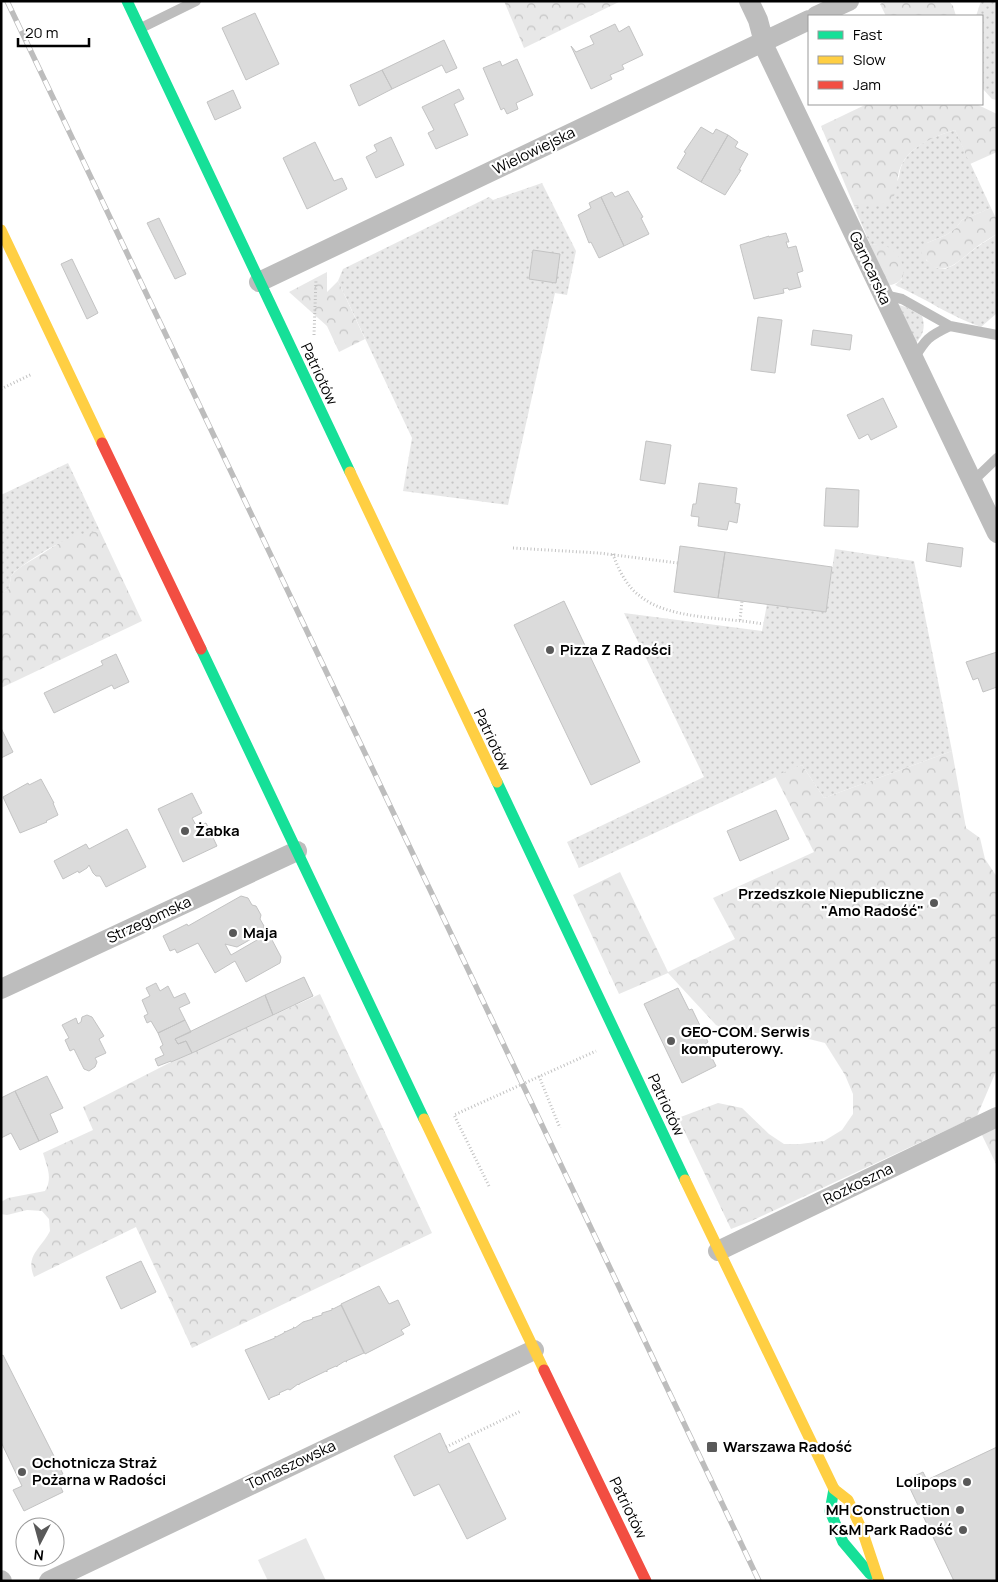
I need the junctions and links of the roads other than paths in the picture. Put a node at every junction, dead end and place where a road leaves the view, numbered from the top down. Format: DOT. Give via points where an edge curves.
graph roads {
  1 [pos="127,1"];
  2 [pos="196,1"];
  3 [pos="749,1"];
  4 [pos="849,1"];
  5 [pos="818,15"];
  6 [pos="808,20"];
  7 [pos="140,28"];
  8 [pos="764,40"];
  9 [pos="1,230"];
  10 [pos="260,282"];
  11 [pos="883,294"];
  12 [pos="950,326"];
  13 [pos="997,335"];
  14 [pos="913,360"];
  15 [pos="997,458"];
  16 [pos="972,482"];
  17 [pos="997,533"];
  18 [pos="297,851"];
  19 [pos="1,989"];
  20 [pos="997,1117"];
  21 [pos="718,1251"];
  22 [pos="534,1350"];
  23 [pos="834,1489"];
  24 [pos="49,1581"];
  25 [pos="646,1581"];
  26 [pos="877,1581"];
  1 -- 7 [label="main road, Patriotów"];
  2 -- 7 [label="lane"];
  3 -- 8 [label="street, Garncarska"];
  4 -- 5 [label="street"];
  6 -- 8 [label="street, Wielowiejska"];
  7 -- 10 [label="main road, Patriotów"];
  8 -- 10 [label="street, Wielowiejska"];
  8 -- 11 [label="street, Garncarska"];
  9 -- 18 [label="main road, Patriotów"];
  10 -- 21 [label="main road, Patriotów"];
  11 -- 12 [label="lane" via="902,299"];
  11 -- 14 [label="street, Garncarska"];
  12 -- 13 [label="lane"];
  12 -- 14 [label="lane" via="926,339"];
  14 -- 16 [label="street, Garncarska"];
  15 -- 16 [label="lane"];
  16 -- 17 [label="street, Garncarska"];
  18 -- 19 [label="street, Strzegomska"];
  18 -- 22 [label="main road, Patriotów"];
  20 -- 21 [label="street, Rozkoszna"];
  21 -- 23 [label="main road, Patriotów"];
  22 -- 24 [label="street, Tomaszowska"];
  22 -- 25 [label="main road, Patriotów"];
  23 -- 26 [label="main road, Patriotów" via="848,1500 862,1530"];
  23 -- 26 [label="main road, Patriotów" via="830,1511 843,1542"];
}
